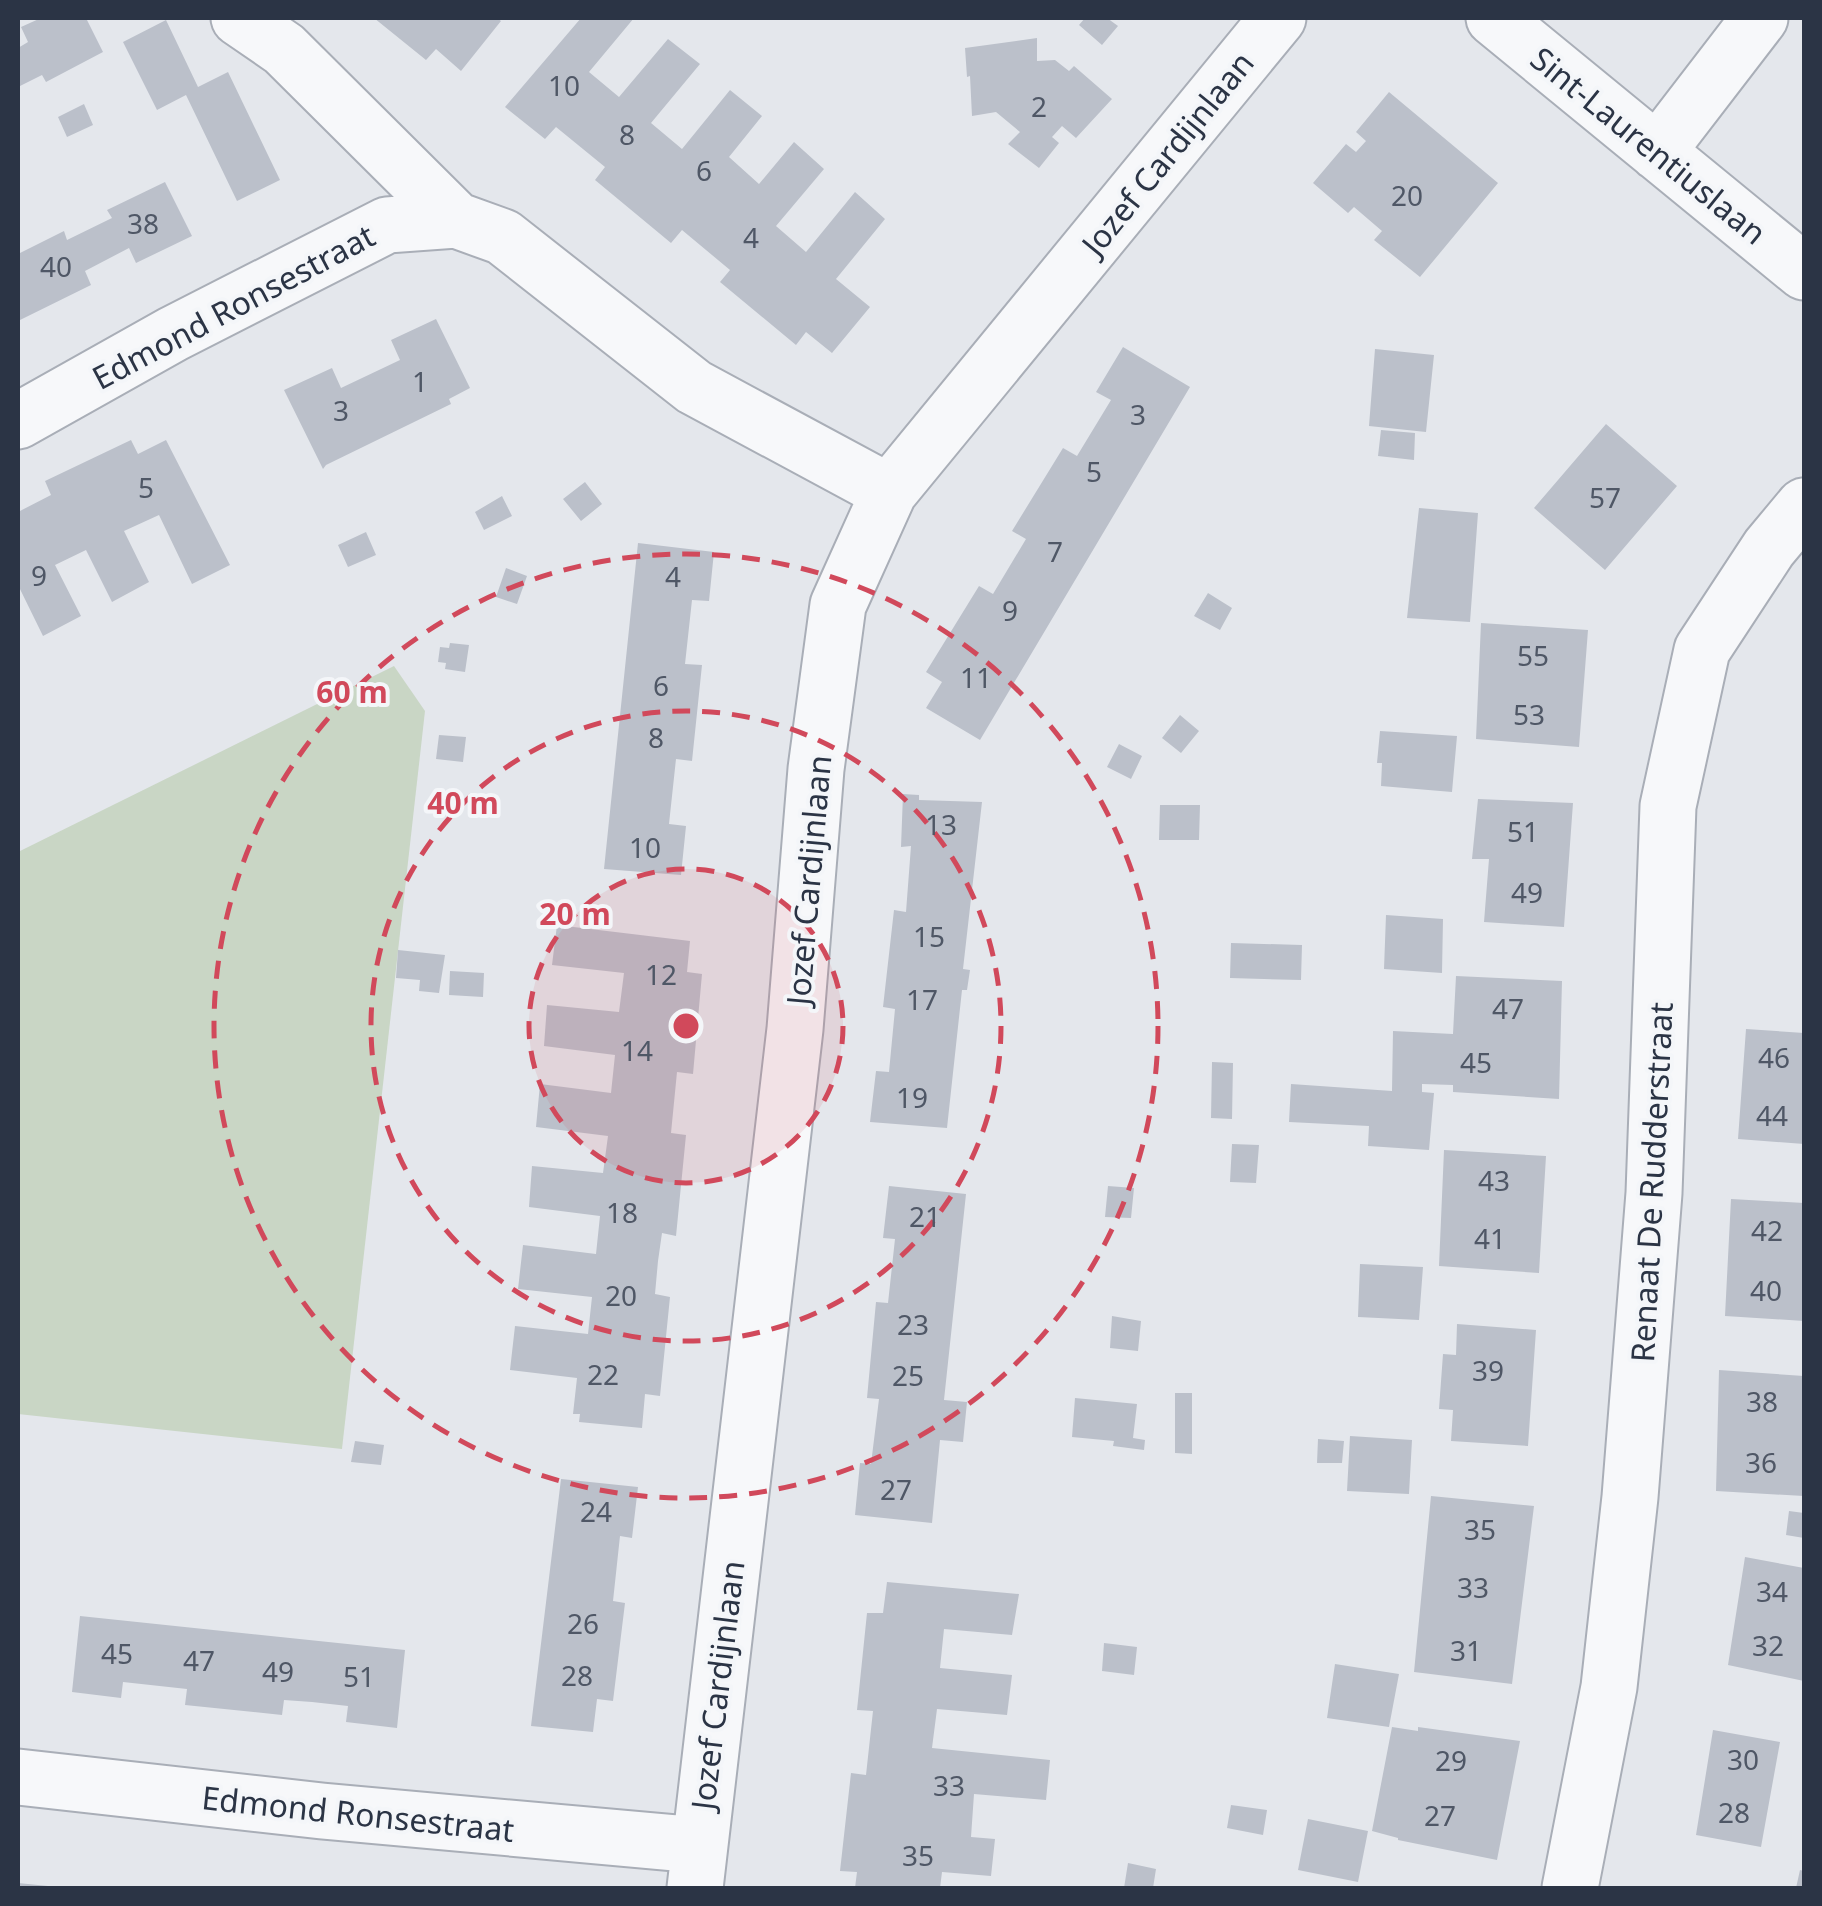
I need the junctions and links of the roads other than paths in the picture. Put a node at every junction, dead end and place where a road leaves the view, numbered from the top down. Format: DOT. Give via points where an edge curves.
graph roads {
  1 [pos="239,18"];
  2 [pos="1278,18"];
  3 [pos="1494,18"];
  4 [pos="1760,18"];
  5 [pos="1657,152"];
  6 [pos="456,220"];
  7 [pos="1804,272"];
  8 [pos="18,420"];
  9 [pos="888,492"];
  10 [pos="1804,506"];
  11 [pos="18,1777"];
  12 [pos="696,1867"];
  13 [pos="1570,1888"];
  1 -- 6 [label="street, Edmond Ronsestraat" via="284,49"];
  2 -- 9 [label="street, Jozef Cardijnlaan"];
  3 -- 5 [label="street, Sint-Laurentiuslaan"];
  4 -- 5 [label="street"];
  5 -- 7 [label="street, Sint-Laurentiuslaan"];
  6 -- 8 [label="street, Edmond Ronsestraat" via="387,225"];
  6 -- 9 [label="street, Edmond Ronsestraat" via="503,238 694,387"];
  9 -- 12 [label="street, Jozef Cardijnlaan" via="838,606"];
  10 -- 13 [label="street, Renaat De Rudderstraat" via="1702,650 1668,806 1654,1193 1630,1497 1609,1687"];
  11 -- 12 [label="street, Edmond Ronsestraat" via="322,1811"];
}
